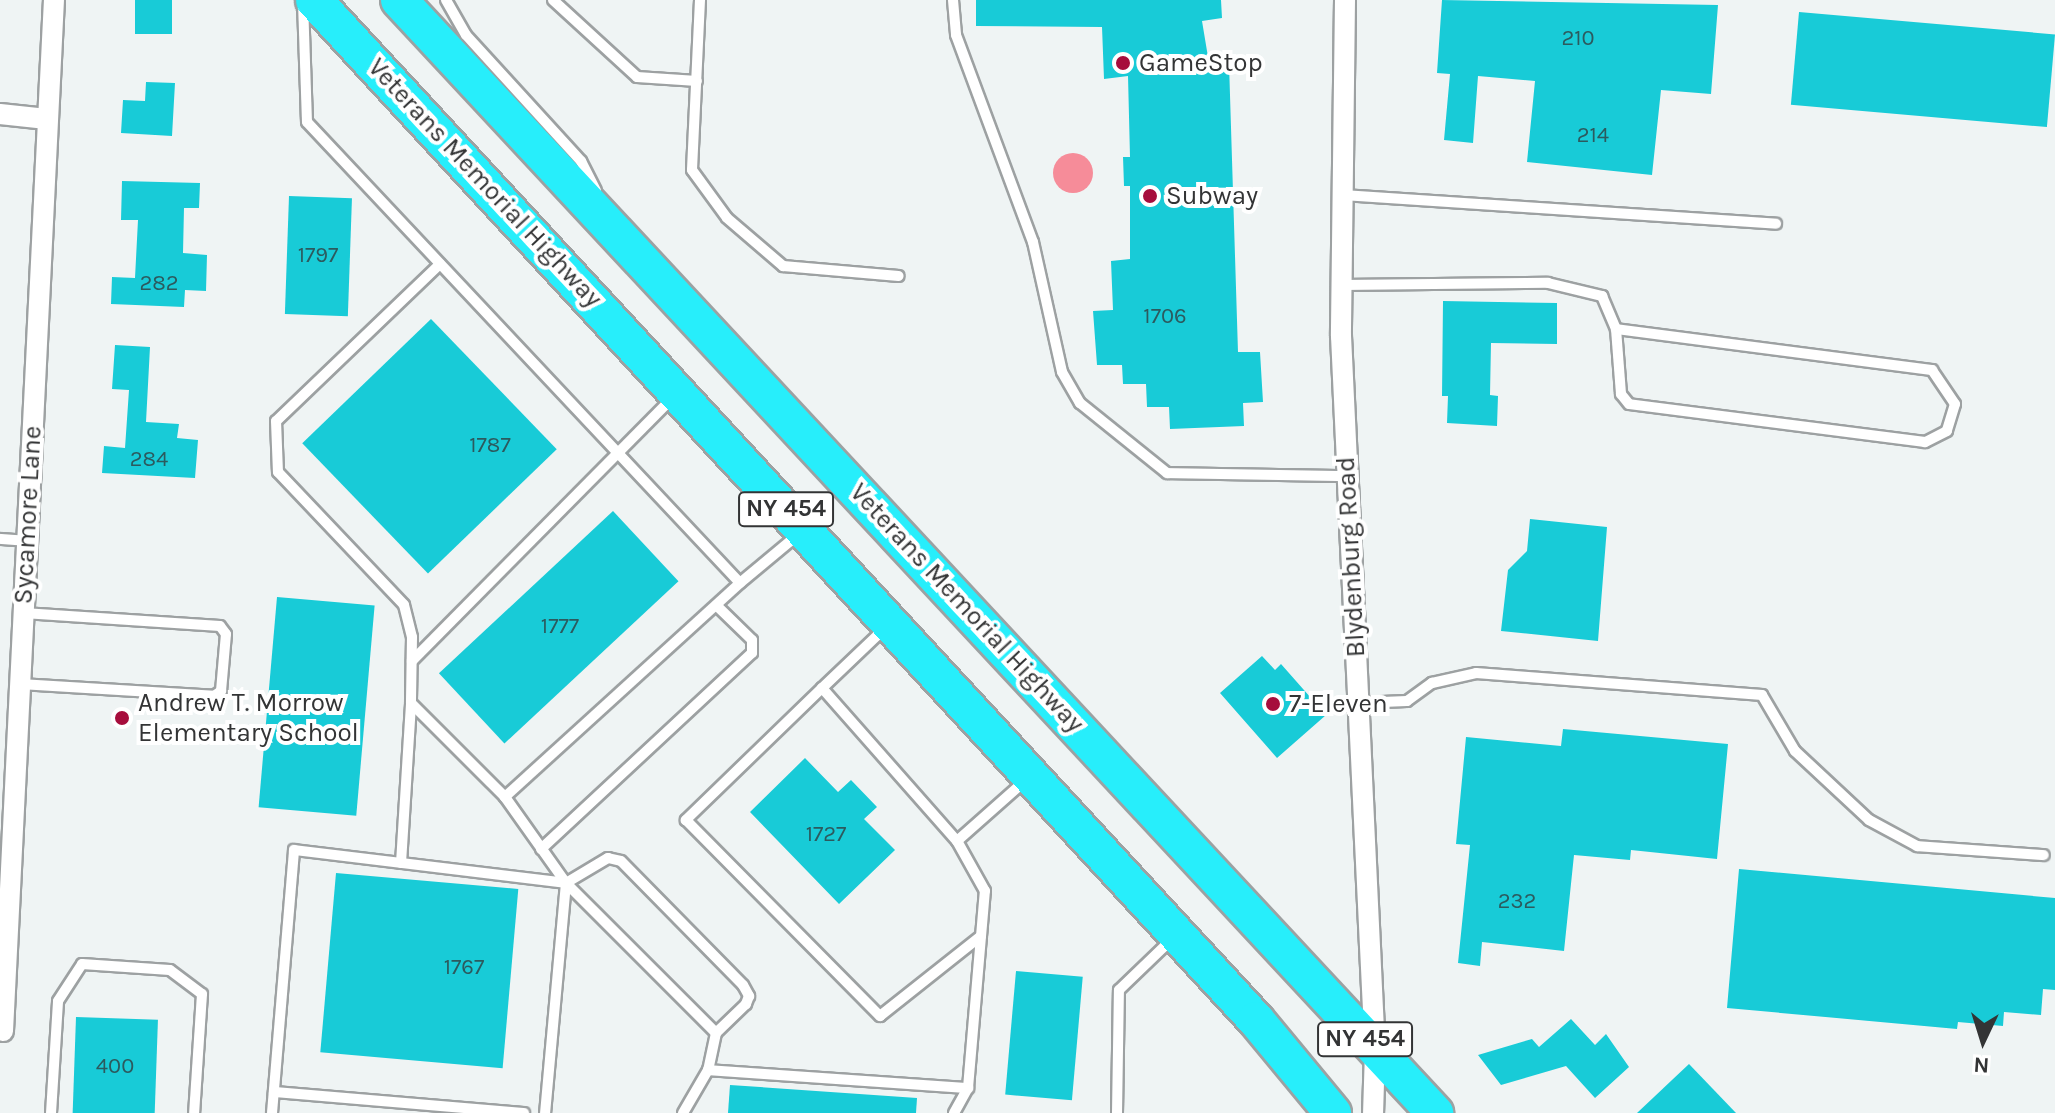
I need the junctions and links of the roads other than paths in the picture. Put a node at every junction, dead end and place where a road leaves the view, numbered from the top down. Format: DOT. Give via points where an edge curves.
graph roads {
  1 [pos="54,0"];
  2 [pos="303,0"];
  3 [pos="314,0"];
  4 [pos="399,0"];
  5 [pos="446,0"];
  6 [pos="553,0"];
  7 [pos="700,0"];
  8 [pos="953,0"];
  9 [pos="1345,0"];
  10 [pos="697,81"];
  11 [pos="0,114"];
  12 [pos="47,119"];
  13 [pos="1344,195"];
  14 [pos="1776,224"];
  15 [pos="624,241"];
  16 [pos="440,264"];
  17 [pos="899,276"];
  18 [pos="1342,285"];
  19 [pos="1616,329"];
  20 [pos="679,391"];
  21 [pos="615,454"];
  22 [pos="1347,476"];
  23 [pos="805,529"];
  24 [pos="0,539"];
  25 [pos="27,541"];
  26 [pos="740,583"];
  27 [pos="716,605"];
  28 [pos="23,613"];
  29 [pos="891,623"];
  30 [pos="412,661"];
  31 [pos="20,684"];
  32 [pos="822,688"];
  33 [pos="411,703"];
  34 [pos="1357,703"];
  35 [pos="1031,776"];
  36 [pos="505,797"];
  37 [pos="957,841"];
  38 [pos="541,849"];
  39 [pos="2044,855"];
  40 [pos="401,863"];
  41 [pos="566,883"];
  42 [pos="1177,934"];
  43 [pos="981,936"];
  44 [pos="2,1031"];
  45 [pos="716,1033"];
  46 [pos="1375,1051"];
  47 [pos="708,1070"];
  48 [pos="968,1088"];
  49 [pos="274,1092"];
  50 [pos="51,1113"];
  51 [pos="194,1113"];
  52 [pos="272,1113"];
  53 [pos="524,1113"];
  54 [pos="545,1113"];
  55 [pos="683,1113"];
  56 [pos="954,1113"];
  57 [pos="1117,1113"];
  58 [pos="1333,1113"];
  59 [pos="1373,1113"];
  60 [pos="1435,1113"];
  1 -- 12 [label="street, Sycamore Lane"];
  2 -- 16 [label="lane" via="307,122"];
  3 -- 20 [label="highway, Veterans Memorial Highway / NY 454"];
  4 -- 15 [label="highway, Veterans Memorial Highway / NY 454"];
  5 -- 15 [label="lane" via="466,35 581,161"];
  6 -- 10 [label="lane" via="637,77"];
  7 -- 10 [label="lane"];
  8 -- 22 [label="lane" via="956,35 1033,242 1062,372 1080,403 1167,473"];
  9 -- 13 [label="street, Blydenburg Road"];
  10 -- 17 [label="lane" via="692,170 718,206 783,266"];
  11 -- 12 [label="street"];
  12 -- 25 [label="street, Sycamore Lane"];
  13 -- 14 [label="lane"];
  13 -- 18 [label="street, Blydenburg Road"];
  15 -- 46 [label="highway, Veterans Memorial Highway / NY 454" via="1300,962"];
  16 -- 21 [label="lane"];
  16 -- 30 [label="lane" via="276,421 278,472 404,605"];
  18 -- 19 [label="lane" via="1548,283 1602,296"];
  18 -- 22 [label="street, Blydenburg Road"];
  19 -- 19 [label="lane" via="1932,370 1955,404 1947,431 1925,442 1629,404 1621,394"];
  20 -- 21 [label="lane"];
  20 -- 23 [label="highway, Veterans Memorial Highway / NY 454"];
  21 -- 26 [label="lane"];
  21 -- 30 [label="lane"];
  22 -- 34 [label="street, Blydenburg Road"];
  23 -- 26 [label="lane"];
  23 -- 29 [label="highway, Veterans Memorial Highway / NY 454"];
  24 -- 25 [label="lane"];
  25 -- 28 [label="street, Sycamore Lane"];
  26 -- 27 [label="lane"];
  27 -- 36 [label="lane"];
  27 -- 38 [label="lane" via="752,640 752,653"];
  28 -- 31 [label="street, Sycamore Lane"];
  28 -- 31 [label="lane" via="220,626 226,634 221,691 214,696"];
  29 -- 32 [label="lane"];
  29 -- 35 [label="highway, Veterans Memorial Highway / NY 454"];
  30 -- 33 [label="lane"];
  31 -- 44 [label="street, Sycamore Lane"];
  32 -- 37 [label="lane"];
  32 -- 43 [label="lane" via="686,820 880,1016"];
  33 -- 36 [label="lane"];
  33 -- 40 [label="lane"];
  34 -- 39 [label="lane" via="1407,701 1432,683 1476,673 1762,695 1795,751 1869,820 1917,846"];
  34 -- 46 [label="street, Blydenburg Road"];
  35 -- 37 [label="lane"];
  35 -- 42 [label="highway, Veterans Memorial Highway / NY 454"];
  36 -- 38 [label="lane"];
  37 -- 43 [label="lane" via="985,891"];
  38 -- 41 [label="lane"];
  40 -- 41 [label="lane"];
  40 -- 49 [label="lane" via="294,850"];
  41 -- 45 [label="lane"];
  41 -- 45 [label="lane" via="608,858 621,861 743,985 749,996 746,1004"];
  41 -- 54 [label="lane"];
  42 -- 57 [label="lane" via="1119,990"];
  42 -- 58 [label="highway, Veterans Memorial Highway / NY 454"];
  43 -- 48 [label="lane"];
  45 -- 47 [label="lane"];
  46 -- 59 [label="street, Blydenburg Road"];
  46 -- 60 [label="highway, Veterans Memorial Highway / NY 454"];
  47 -- 48 [label="lane"];
  47 -- 55 [label="lane"];
  48 -- 56 [label="lane"];
  49 -- 52 [label="lane"];
  49 -- 53 [label="lane"];
  50 -- 51 [label="lane" via="58,1001 82,964 170,970 202,994"];
}
